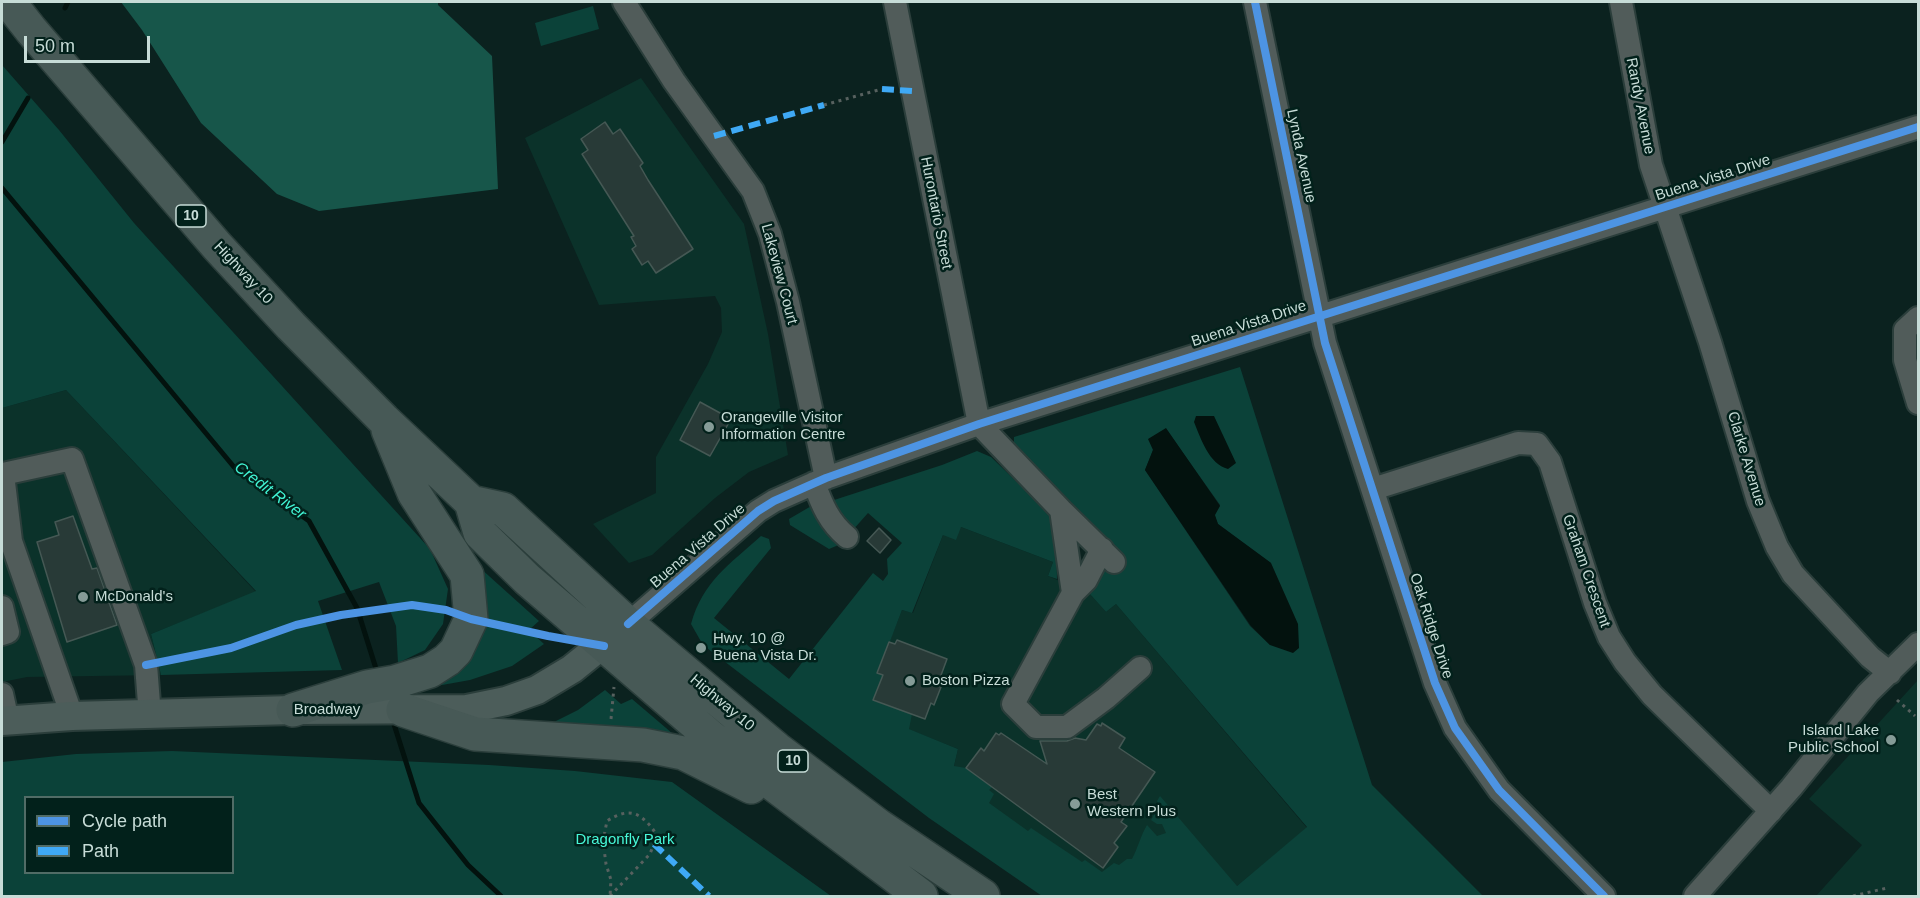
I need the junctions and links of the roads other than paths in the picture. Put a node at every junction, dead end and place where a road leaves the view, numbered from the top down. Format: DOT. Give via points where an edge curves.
graph roads {
  1 [pos="9,2"];
  2 [pos="624,2"];
  3 [pos="895,2"];
  4 [pos="1256,2"];
  5 [pos="1621,2"];
  6 [pos="1918,127"];
  7 [pos="1666,208"];
  8 [pos="1319,315"];
  9 [pos="1918,318"];
  10 [pos="1918,403"];
  11 [pos="384,420"];
  12 [pos="979,424"];
  13 [pos="820,481"];
  14 [pos="1373,489"];
  15 [pos="471,502"];
  16 [pos="1061,510"];
  17 [pos="847,537"];
  18 [pos="1073,593"];
  19 [pos="2,608"];
  20 [pos="628,624"];
  21 [pos="2,634"];
  22 [pos="1918,644"];
  23 [pos="604,646"];
  24 [pos="1140,668"];
  25 [pos="1890,674"];
  26 [pos="2,694"];
  27 [pos="385,697"];
  28 [pos="293,710"];
  29 [pos="72,716"];
  30 [pos="150,716"];
  31 [pos="5,721"];
  32 [pos="1771,811"];
  33 [pos="819,818"];
  34 [pos="921,897"];
  35 [pos="983,897"];
  36 [pos="1604,897"];
  37 [pos="1695,897"];
  1 -- 11 [label="highway, Highway 10 / 10" via="217,246"];
  2 -- 13 [label="street, Lakeview Court" via="674,81 753,192 770,234 788,302"];
  3 -- 12 [label="street, Hurontario Street"];
  4 -- 8 [label="street, Lynda Avenue"];
  5 -- 7 [label="street, Randy Avenue" via="1651,165"];
  6 -- 7 [label="street, Buena Vista Drive"];
  7 -- 8 [label="street, Buena Vista Drive"];
  7 -- 25 [label="street, Clarke Avenue" via="1758,501 1777,548 1804,587"];
  8 -- 12 [label="street, Buena Vista Drive"];
  8 -- 14 [label="street, Oak Ridge Drive"];
  9 -- 10 [label="street" via="1905,330 1905,360"];
  11 -- 15 [label="highway, Highway 10 / 10"];
  11 -- 27 [label="highway" via="414,493 467,575 471,618 456,651 447,660"];
  12 -- 13 [label="street, Buena Vista Drive"];
  12 -- 16 [label="street"];
  13 -- 17 [label="street, Lakeview Court" via="825,513"];
  13 -- 20 [label="street, Buena Vista Drive" via="758,512"];
  14 -- 32 [label="street, Graham Crescent" via="1518,443 1537,444 1550,462 1595,603 1614,645 1652,695"];
  14 -- 36 [label="street, Oak Ridge Drive" via="1421,644 1455,728 1499,790"];
  15 -- 20 [label="highway, Highway 10 / 10" via="503,509"];
  15 -- 23 [label="highway, 10" via="480,533"];
  16 -- 18 [label="street"];
  16 -- 18 [label="street" via="1108,556"];
  18 -- 24 [label="street" via="1013,704 1036,727 1067,727"];
  19 -- 21 [label="street" via="8,632"];
  20 -- 23 [label="main road"];
  20 -- 35 [label="highway, Highway 10 / 10" via="777,749 879,826"];
  22 -- 25 [label="street"];
  23 -- 27 [label="main road" via="537,690 506,701 467,709"];
  23 -- 33 [label="highway, 10" via="712,738"];
  25 -- 32 [label="street" via="1868,693"];
  26 -- 31 [label="street"];
  27 -- 28 [label="highway"];
  27 -- 33 [label="highway" via="475,734 644,745 682,753"];
  28 -- 30 [label="main road, Broadway"];
  29 -- 30 [label="main road, Broadway"];
  29 -- 30 [label="street" via="11,541 3,474 72,459 146,665"];
  29 -- 31 [label="main road, Broadway"];
  32 -- 37 [label="street"];
  33 -- 34 [label="highway, 10"];
}
